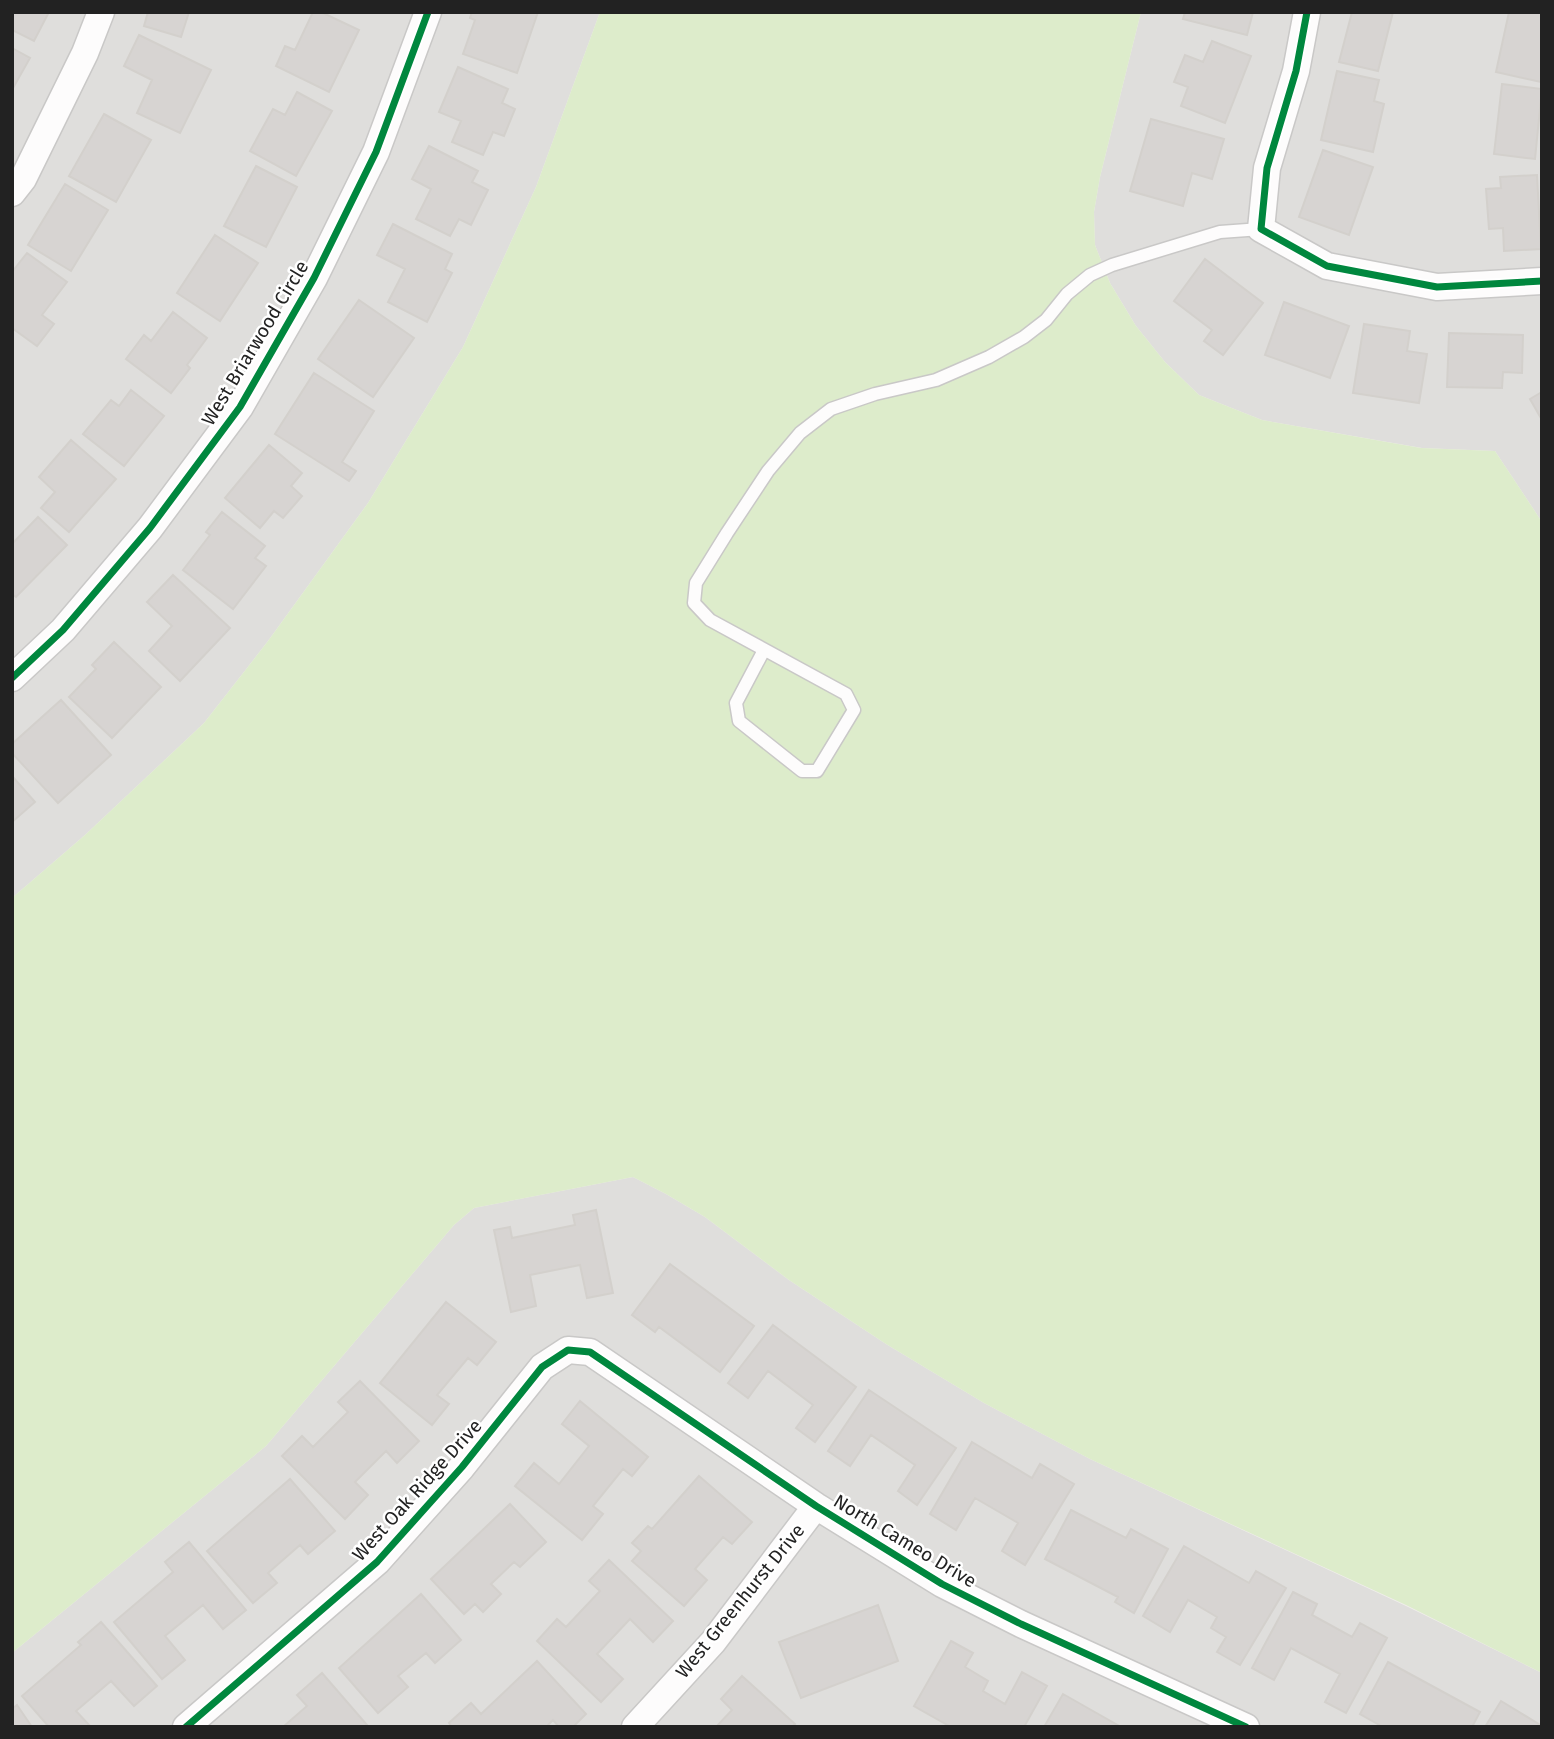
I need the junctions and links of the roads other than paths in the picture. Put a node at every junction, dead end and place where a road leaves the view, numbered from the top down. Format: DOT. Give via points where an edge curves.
graph roads {
  1 [pos="102,12"];
  2 [pos="428,12"];
  3 [pos="1307,12"];
  4 [pos="12,193"];
  5 [pos="1261,229"];
  6 [pos="1542,281"];
  7 [pos="764,650"];
  8 [pos="12,678"];
  9 [pos="568,1350"];
  10 [pos="816,1506"];
  11 [pos="186,1727"];
  12 [pos="635,1727"];
  13 [pos="1246,1727"];
  1 -- 4 [label="street"];
  2 -- 8 [label="street, West Briarwood Circle" via="376,152 314,278 240,407 150,528 63,630"];
  3 -- 5 [label="street" via="1296,71 1267,168"];
  5 -- 6 [label="street" via="1327,266 1424,284"];
  5 -- 7 [label="lane" via="1220,232 1112,265 1090,275 1046,320 989,357 936,380 831,409 800,433 761,481 696,583 694,603 710,620"];
  7 -- 7 [label="lane" via="846,694 854,710 817,771 802,771 739,721 736,703"];
  9 -- 10 [label="street, North Cameo Drive" via="590,1352"];
  9 -- 11 [label="street, West Oak Ridge Drive" via="542,1367 462,1467 377,1562"];
  10 -- 12 [label="street, West Greenhurst Drive" via="713,1642"];
  10 -- 13 [label="street, North Cameo Drive" via="942,1584"];
}
